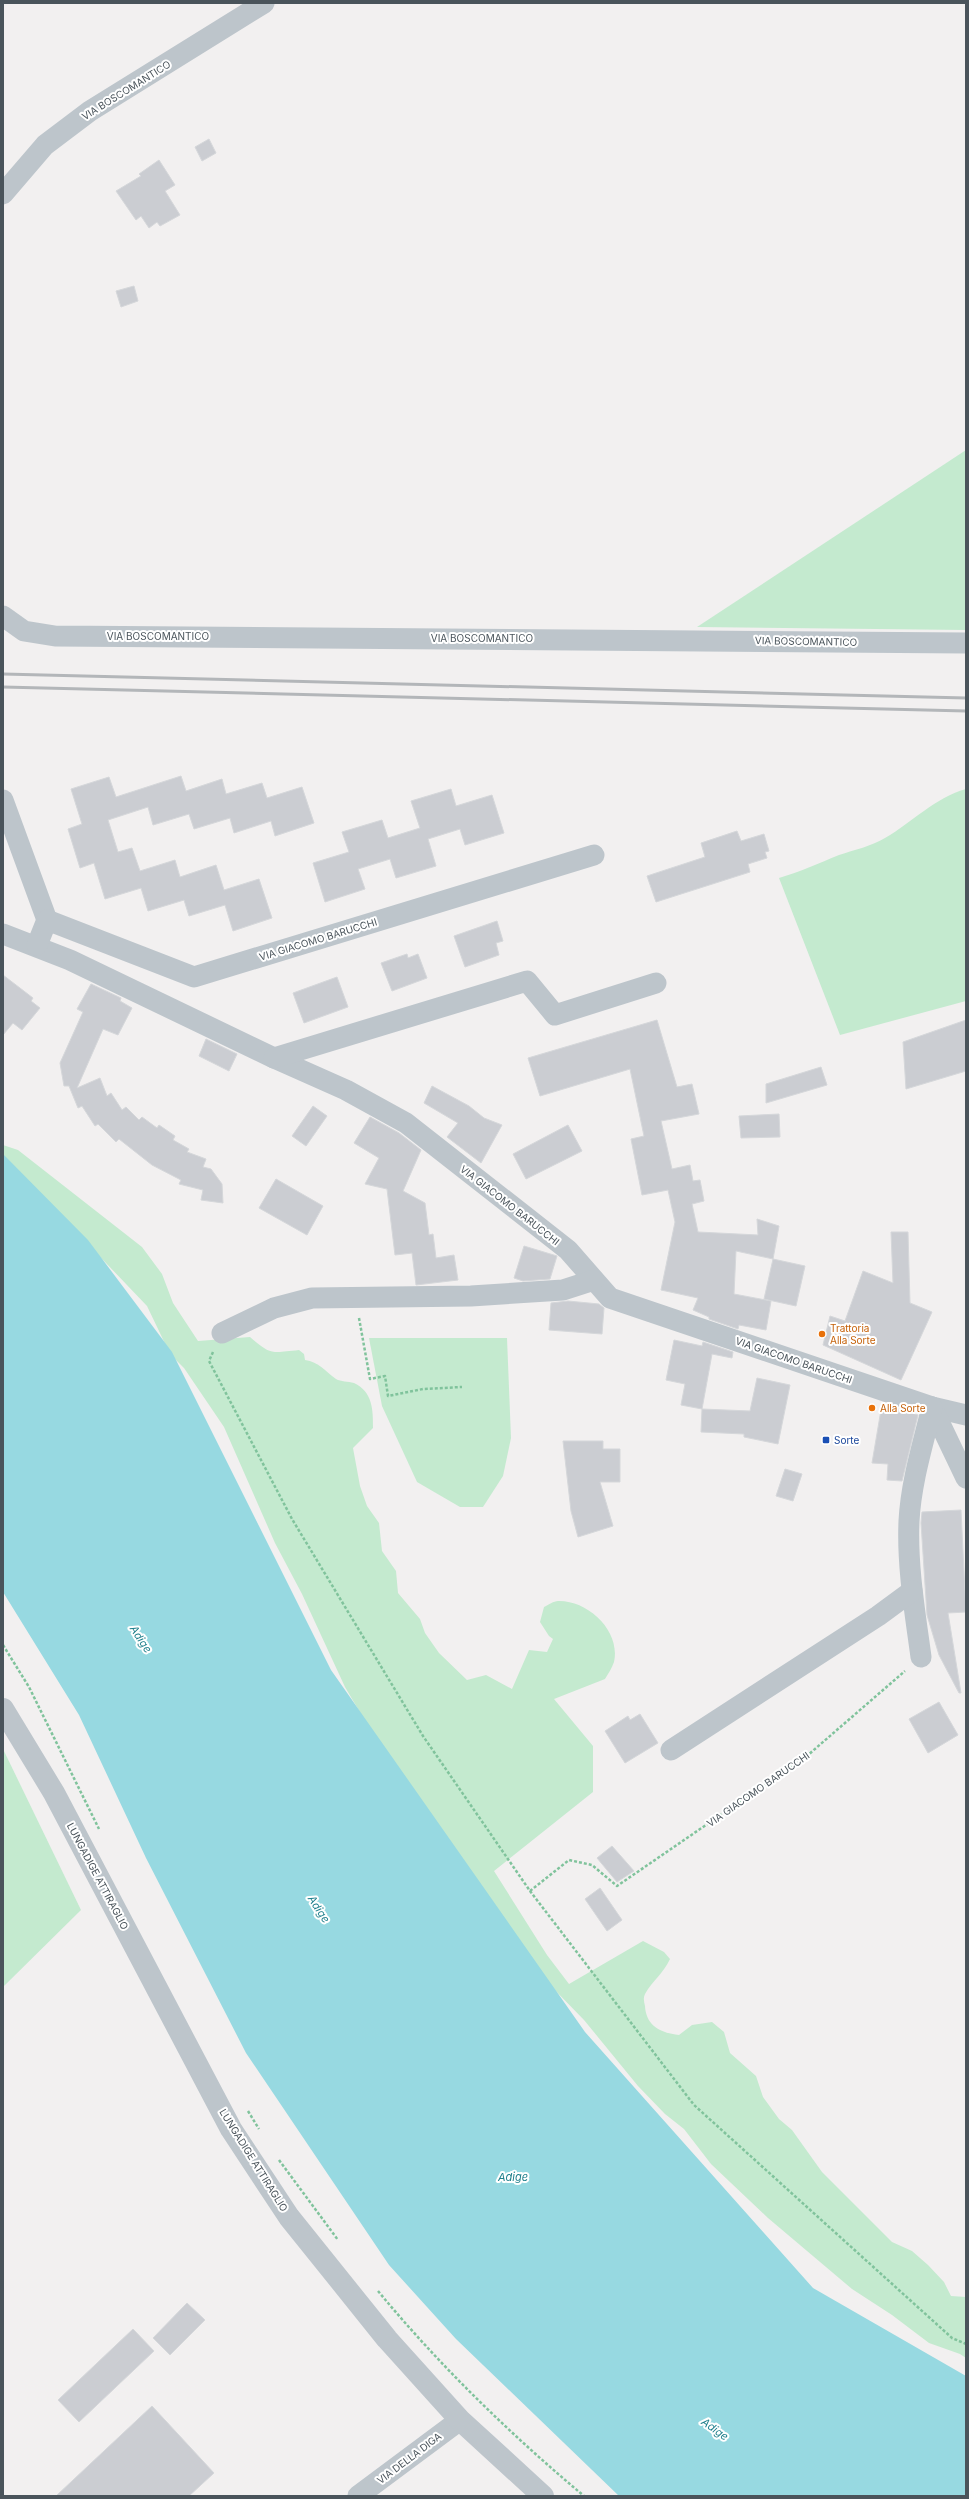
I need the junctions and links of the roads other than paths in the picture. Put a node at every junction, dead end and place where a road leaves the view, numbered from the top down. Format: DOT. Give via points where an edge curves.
graph roads {
  1 [pos="264,3"];
  2 [pos="3,194"];
  3 [pos="3,616"];
  4 [pos="966,643"];
  5 [pos="3,800"];
  6 [pos="594,855"];
  7 [pos="46,920"];
  8 [pos="3,934"];
  9 [pos="37,945"];
  10 [pos="656,983"];
  11 [pos="274,1058"];
  12 [pos="594,1280"];
  13 [pos="222,1333"];
  14 [pos="932,1407"];
  15 [pos="966,1415"];
  16 [pos="966,1478"];
  17 [pos="912,1591"];
  18 [pos="921,1657"];
  19 [pos="3,1709"];
  20 [pos="671,1750"];
  21 [pos="460,2420"];
  22 [pos="358,2496"];
  23 [pos="543,2496"];
  1 -- 2 [label="street, VIA BOSCOMANTICO" via="90,111 45,145"];
  3 -- 4 [label="street, VIA BOSCOMANTICO" via="24,631 55,636"];
  5 -- 7 [label="street"];
  6 -- 7 [label="street, VIA GIACOMO BARUCCHI" via="194,977"];
  7 -- 9 [label="street"];
  8 -- 9 [label="street, VIA GIACOMO BARUCCHI"];
  9 -- 11 [label="street, VIA GIACOMO BARUCCHI"];
  10 -- 11 [label="street" via="555,1015 527,981"];
  11 -- 12 [label="street, VIA GIACOMO BARUCCHI" via="346,1090 406,1122 568,1250"];
  12 -- 13 [label="street" via="563,1290 471,1296 312,1298 274,1308"];
  12 -- 14 [label="street, VIA GIACOMO BARUCCHI" via="610,1298"];
  14 -- 15 [label="street, VIA GIACOMO BARUCCHI"];
  14 -- 16 [label="street"];
  14 -- 17 [label="street" via="917,1464 909,1520"];
  17 -- 18 [label="street"];
  17 -- 20 [label="street" via="878,1616"];
  19 -- 21 [label="street, LUNGADIGE ATTIRAGLIO" via="54,1792 231,2129 289,2217 387,2339"];
  21 -- 22 [label="street, VIA DELLA DIGA"];
  21 -- 23 [label="street, LUNGADIGE ATTIRAGLIO"];
}
